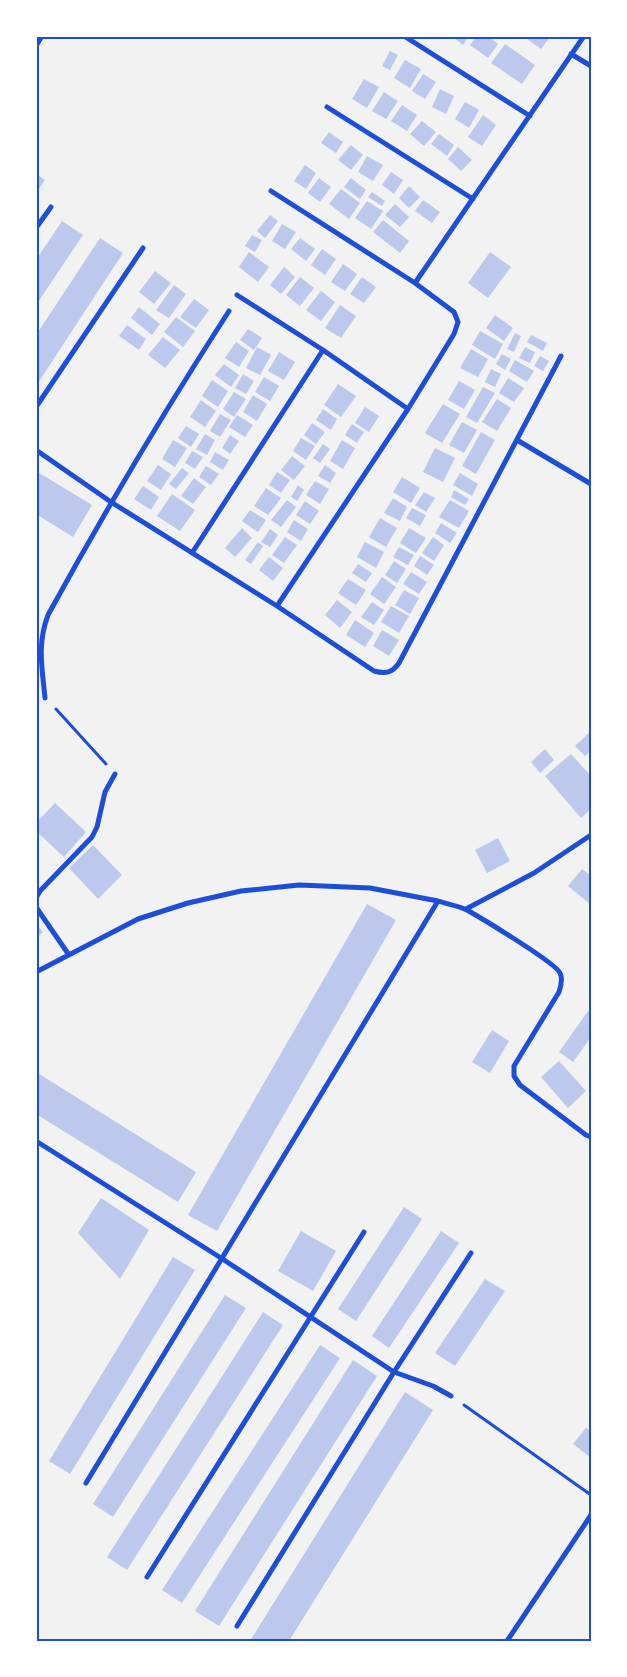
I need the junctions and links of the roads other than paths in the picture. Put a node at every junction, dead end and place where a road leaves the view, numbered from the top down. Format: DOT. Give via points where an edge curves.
graph roads {
  1 [pos="42,36"];
  2 [pos="404,36"];
  3 [pos="584,36"];
  4 [pos="36,46"];
  5 [pos="571,54"];
  6 [pos="591,66"];
  7 [pos="327,107"];
  8 [pos="530,116"];
  9 [pos="271,191"];
  10 [pos="473,199"];
  11 [pos="51,207"];
  12 [pos="36,228"];
  13 [pos="143,248"];
  14 [pos="415,283"];
  15 [pos="237,295"];
  16 [pos="229,311"];
  17 [pos="324,350"];
  18 [pos="561,356"];
  19 [pos="36,406"];
  20 [pos="408,409"];
  21 [pos="517,440"];
  22 [pos="36,450"];
  23 [pos="591,484"];
  24 [pos="111,502"];
  25 [pos="192,553"];
  26 [pos="277,606"];
  27 [pos="45,698"];
  28 [pos="115,774"];
  29 [pos="591,835"];
  30 [pos="36,898"];
  31 [pos="438,901"];
  32 [pos="36,906"];
  33 [pos="466,909"];
  34 [pos="69,954"];
  35 [pos="36,972"];
  36 [pos="591,1137"];
  37 [pos="36,1141"];
  38 [pos="364,1232"];
  39 [pos="471,1253"];
  40 [pos="221,1258"];
  41 [pos="310,1316"];
  42 [pos="394,1372"];
  43 [pos="451,1396"];
  44 [pos="86,1483"];
  45 [pos="591,1515"];
  46 [pos="147,1577"];
  47 [pos="236,1626"];
  48 [pos="507,1641"];
  1 -- 4 [label="street"];
  2 -- 8 [label="street"];
  3 -- 5 [label="street"];
  5 -- 6 [label="street"];
  5 -- 8 [label="street"];
  7 -- 10 [label="street"];
  8 -- 10 [label="street"];
  9 -- 14 [label="street"];
  10 -- 14 [label="street"];
  11 -- 12 [label="street"];
  13 -- 19 [label="street"];
  14 -- 20 [label="street" via="454,312 458,322 454,334"];
  15 -- 17 [label="street"];
  16 -- 24 [label="street"];
  17 -- 20 [label="street"];
  17 -- 25 [label="street"];
  18 -- 21 [label="street"];
  20 -- 26 [label="street"];
  21 -- 23 [label="street"];
  21 -- 26 [label="street" via="393,671 384,674 374,671"];
  22 -- 24 [label="street"];
  24 -- 25 [label="street"];
  24 -- 27 [label="street" via="42,629 40,644"];
  25 -- 26 [label="street"];
  28 -- 30 [label="street" via="105,792 92,837"];
  29 -- 33 [label="street" via="534,874"];
  31 -- 33 [label="street"];
  31 -- 34 [label="street" via="370,888 299,885 241,891 138,919"];
  31 -- 40 [label="street"];
  32 -- 34 [label="street"];
  33 -- 36 [label="street" via="540,956 561,974 559,992 514,1066 514,1076 520,1085"];
  34 -- 35 [label="street"];
  37 -- 40 [label="street"];
  38 -- 41 [label="street"];
  39 -- 42 [label="street"];
  40 -- 41 [label="street"];
  40 -- 44 [label="street"];
  41 -- 42 [label="street"];
  41 -- 46 [label="street"];
  42 -- 43 [label="street"];
  42 -- 47 [label="street"];
  45 -- 48 [label="street"];
}
